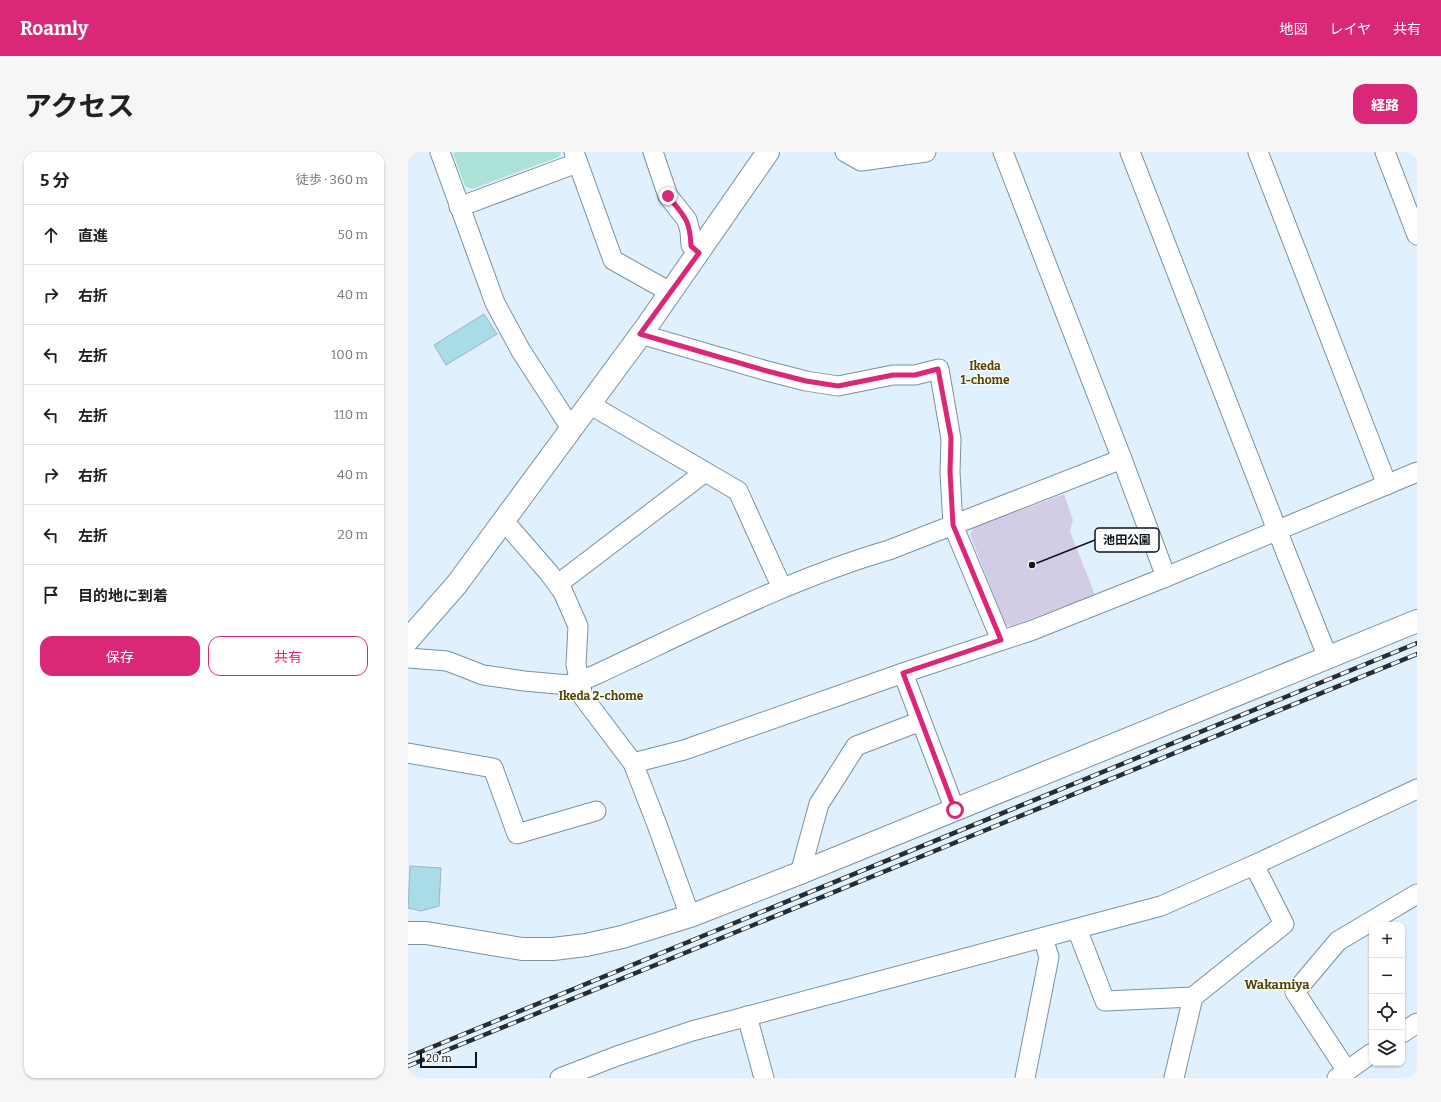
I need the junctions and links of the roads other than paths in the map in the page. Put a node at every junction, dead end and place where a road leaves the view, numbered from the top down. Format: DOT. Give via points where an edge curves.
graph roads {
  1 [pos="440,152"];
  2 [pos="653,152"];
  3 [pos="768,152"];
  4 [pos="846,152"];
  5 [pos="926,152"];
  6 [pos="1003,152"];
  7 [pos="1130,152"];
  8 [pos="1258,152"];
  9 [pos="1384,152"];
  10 [pos="575,157"];
  11 [pos="459,207"];
  12 [pos="1417,235"];
  13 [pos="699,253"];
  14 [pos="670,292"];
  15 [pos="640,334"];
  16 [pos="590,404"];
  17 [pos="571,428"];
  18 [pos="1122,459"];
  19 [pos="705,472"];
  20 [pos="1417,472"];
  21 [pos="1387,485"];
  22 [pos="503,520"];
  23 [pos="953,525"];
  24 [pos="1277,530"];
  25 [pos="1166,577"];
  26 [pos="558,584"];
  27 [pos="782,588"];
  28 [pos="1417,621"];
  29 [pos="408,640"];
  30 [pos="1001,640"];
  31 [pos="408,658"];
  32 [pos="1328,658"];
  33 [pos="903,673"];
  34 [pos="580,681"];
  35 [pos="921,721"];
  36 [pos="408,753"];
  37 [pos="633,763"];
  38 [pos="1417,789"];
  39 [pos="955,810"];
  40 [pos="596,811"];
  41 [pos="1254,865"];
  42 [pos="800,873"];
  43 [pos="1417,894"];
  44 [pos="690,916"];
  45 [pos="1077,929"];
  46 [pos="408,933"];
  47 [pos="1043,938"];
  48 [pos="1193,997"];
  49 [pos="748,1016"];
  50 [pos="1417,1023"];
  51 [pos="1405,1031"];
  52 [pos="1369,1056"];
  53 [pos="1342,1074"];
  54 [pos="560,1078"];
  55 [pos="764,1078"];
  56 [pos="1024,1078"];
  57 [pos="1174,1078"];
  1 -- 11 [label="street"];
  2 -- 13 [label="street" via="668,196 687,220 691,246"];
  3 -- 13 [label="street"];
  4 -- 5 [label="street" via="861,161"];
  6 -- 18 [label="street"];
  7 -- 24 [label="street"];
  8 -- 21 [label="street"];
  9 -- 12 [label="street"];
  10 -- 11 [label="street"];
  10 -- 14 [label="street" via="613,260"];
  11 -- 17 [label="street" via="495,303 521,350"];
  13 -- 14 [label="street"];
  14 -- 15 [label="street"];
  15 -- 16 [label="street"];
  15 -- 23 [label="street" via="767,371 838,386 893,375 915,375 938,369 951,438"];
  16 -- 17 [label="street"];
  16 -- 19 [label="street"];
  17 -- 22 [label="street"];
  18 -- 23 [label="street"];
  18 -- 25 [label="street"];
  19 -- 26 [label="street"];
  19 -- 27 [label="street" via="738,491"];
  20 -- 21 [label="street"];
  21 -- 24 [label="street"];
  22 -- 26 [label="street"];
  22 -- 29 [label="street" via="457,584"];
  23 -- 27 [label="street"];
  23 -- 30 [label="street"];
  24 -- 25 [label="street"];
  24 -- 32 [label="street"];
  25 -- 30 [label="street" via="1033,630"];
  26 -- 34 [label="street" via="578,626 576,665"];
  27 -- 34 [label="street"];
  28 -- 32 [label="street"];
  30 -- 33 [label="street"];
  31 -- 34 [label="street" via="447,661 483,675 524,681 568,685"];
  32 -- 39 [label="street"];
  33 -- 35 [label="street"];
  33 -- 37 [label="street" via="684,750"];
  34 -- 37 [label="street" via="583,697"];
  35 -- 39 [label="street"];
  35 -- 42 [label="street" via="856,746 819,804"];
  36 -- 40 [label="street" via="492,768 517,834"];
  37 -- 44 [label="street"];
  38 -- 41 [label="street"];
  39 -- 42 [label="street"];
  41 -- 45 [label="street" via="1161,906"];
  41 -- 48 [label="street" via="1284,924"];
  42 -- 44 [label="street"];
  43 -- 53 [label="street" via="1338,941 1294,992"];
  44 -- 46 [label="street" via="622,937 553,949 522,949 426,933"];
  45 -- 47 [label="street"];
  45 -- 48 [label="street" via="1105,1001"];
  47 -- 49 [label="street"];
  47 -- 56 [label="street" via="1049,957"];
  48 -- 57 [label="street"];
  49 -- 54 [label="street" via="692,1031"];
  49 -- 55 [label="street"];
  50 -- 51 [label="street"];
  52 -- 53 [label="street"];
}
